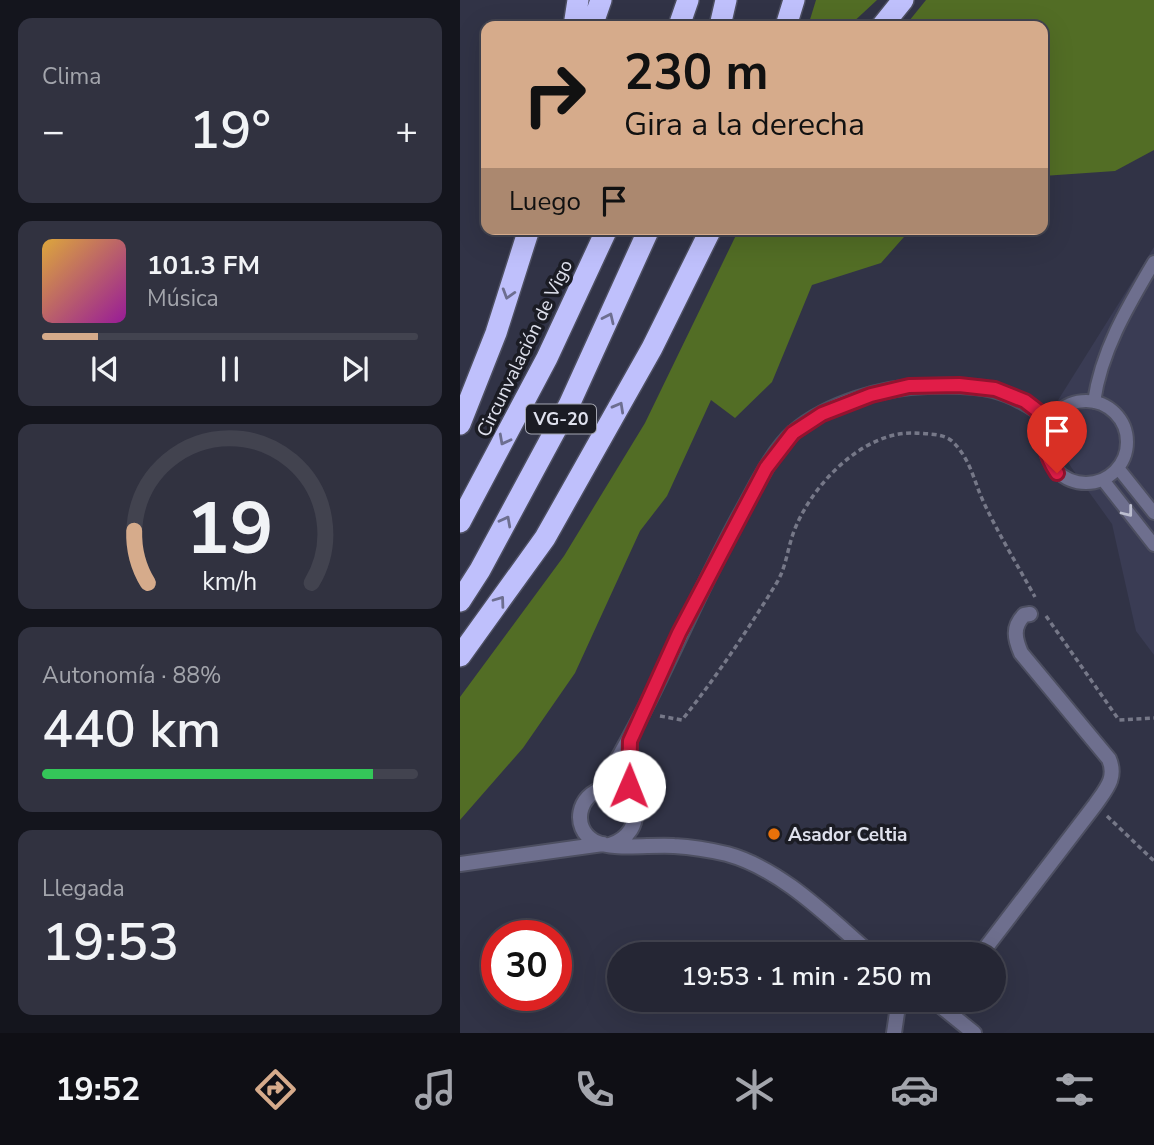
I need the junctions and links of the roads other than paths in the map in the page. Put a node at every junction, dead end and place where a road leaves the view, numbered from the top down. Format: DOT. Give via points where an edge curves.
graph roads {
  1 [pos="578,0"];
  2 [pos="601,0"];
  3 [pos="688,0"];
  4 [pos="726,0"];
  5 [pos="794,0"];
  6 [pos="903,0"];
  7 [pos="575,21"];
  8 [pos="594,21"];
  9 [pos="681,21"];
  10 [pos="721,21"];
  11 [pos="788,21"];
  12 [pos="886,21"];
  13 [pos="527,235"];
  14 [pos="604,235"];
  15 [pos="646,235"];
  16 [pos="708,235"];
  17 [pos="1154,262"];
  18 [pos="1094,402"];
  19 [pos="1051,421"];
  20 [pos="460,424"];
  21 [pos="1118,468"];
  22 [pos="1103,480"];
  23 [pos="1154,513"];
  24 [pos="460,522"];
  25 [pos="1154,545"];
  26 [pos="460,601"];
  27 [pos="1030,614"];
  28 [pos="460,656"];
  29 [pos="630,741"];
  30 [pos="599,790"];
  31 [pos="630,800"];
  32 [pos="636,821"];
  33 [pos="580,824"];
  34 [pos="608,844"];
  35 [pos="661,846"];
  36 [pos="564,847"];
  37 [pos="460,864"];
  38 [pos="856,942"];
  39 [pos="990,942"];
  40 [pos="897,1012"];
  41 [pos="958,1012"];
  42 [pos="893,1033"];
  43 [pos="974,1033"];
  1 -- 7 [label="highway"];
  2 -- 8 [label="highway"];
  3 -- 9 [label="highway"];
  4 -- 10 [label="highway"];
  5 -- 11 [label="highway"];
  6 -- 12 [label="highway"];
  13 -- 20 [label="highway, one-way"];
  14 -- 24 [label="highway, Circunvalación de Vigo / VG-20, one-way" via="547,358"];
  26 -- 15 [label="highway, VG-20, one-way" via="569,405"];
  28 -- 16 [label="highway, one-way" via="545,538 652,348"];
  17 -- 18 [label="lane" via="1126,309 1098,373"];
  18 -- 19 [label="lane" via="1069,405"];
  18 -- 21 [label="lane" via="1106,406 1123,423 1127,448"];
  19 -- 22 [label="lane" via="1045,448 1057,473 1083,484"];
  19 -- 29 [label="street" via="1025,401 995,389 909,386 822,414 793,433 766,468 731,531"];
  21 -- 22 [label="lane"];
  21 -- 23 [label="lane"];
  22 -- 25 [label="lane, one-way"];
  27 -- 39 [label="street" via="1018,621 1016,628 1021,653 1114,770 1095,805"];
  29 -- 30 [label="street"];
  29 -- 31 [label="street"];
  30 -- 31 [label="street" via="619,790"];
  30 -- 33 [label="street" via="585,800"];
  31 -- 32 [label="street"];
  32 -- 34 [label="street" via="622,841"];
  32 -- 35 [label="street" via="641,831"];
  33 -- 34 [label="street" via="586,835"];
  33 -- 36 [label="street" via="572,842"];
  34 -- 35 [label="street"];
  34 -- 36 [label="street"];
  35 -- 38 [label="street" via="728,854 765,871"];
  36 -- 37 [label="street"];
  40 -- 42 [label="street"];
  41 -- 43 [label="street"];
}
